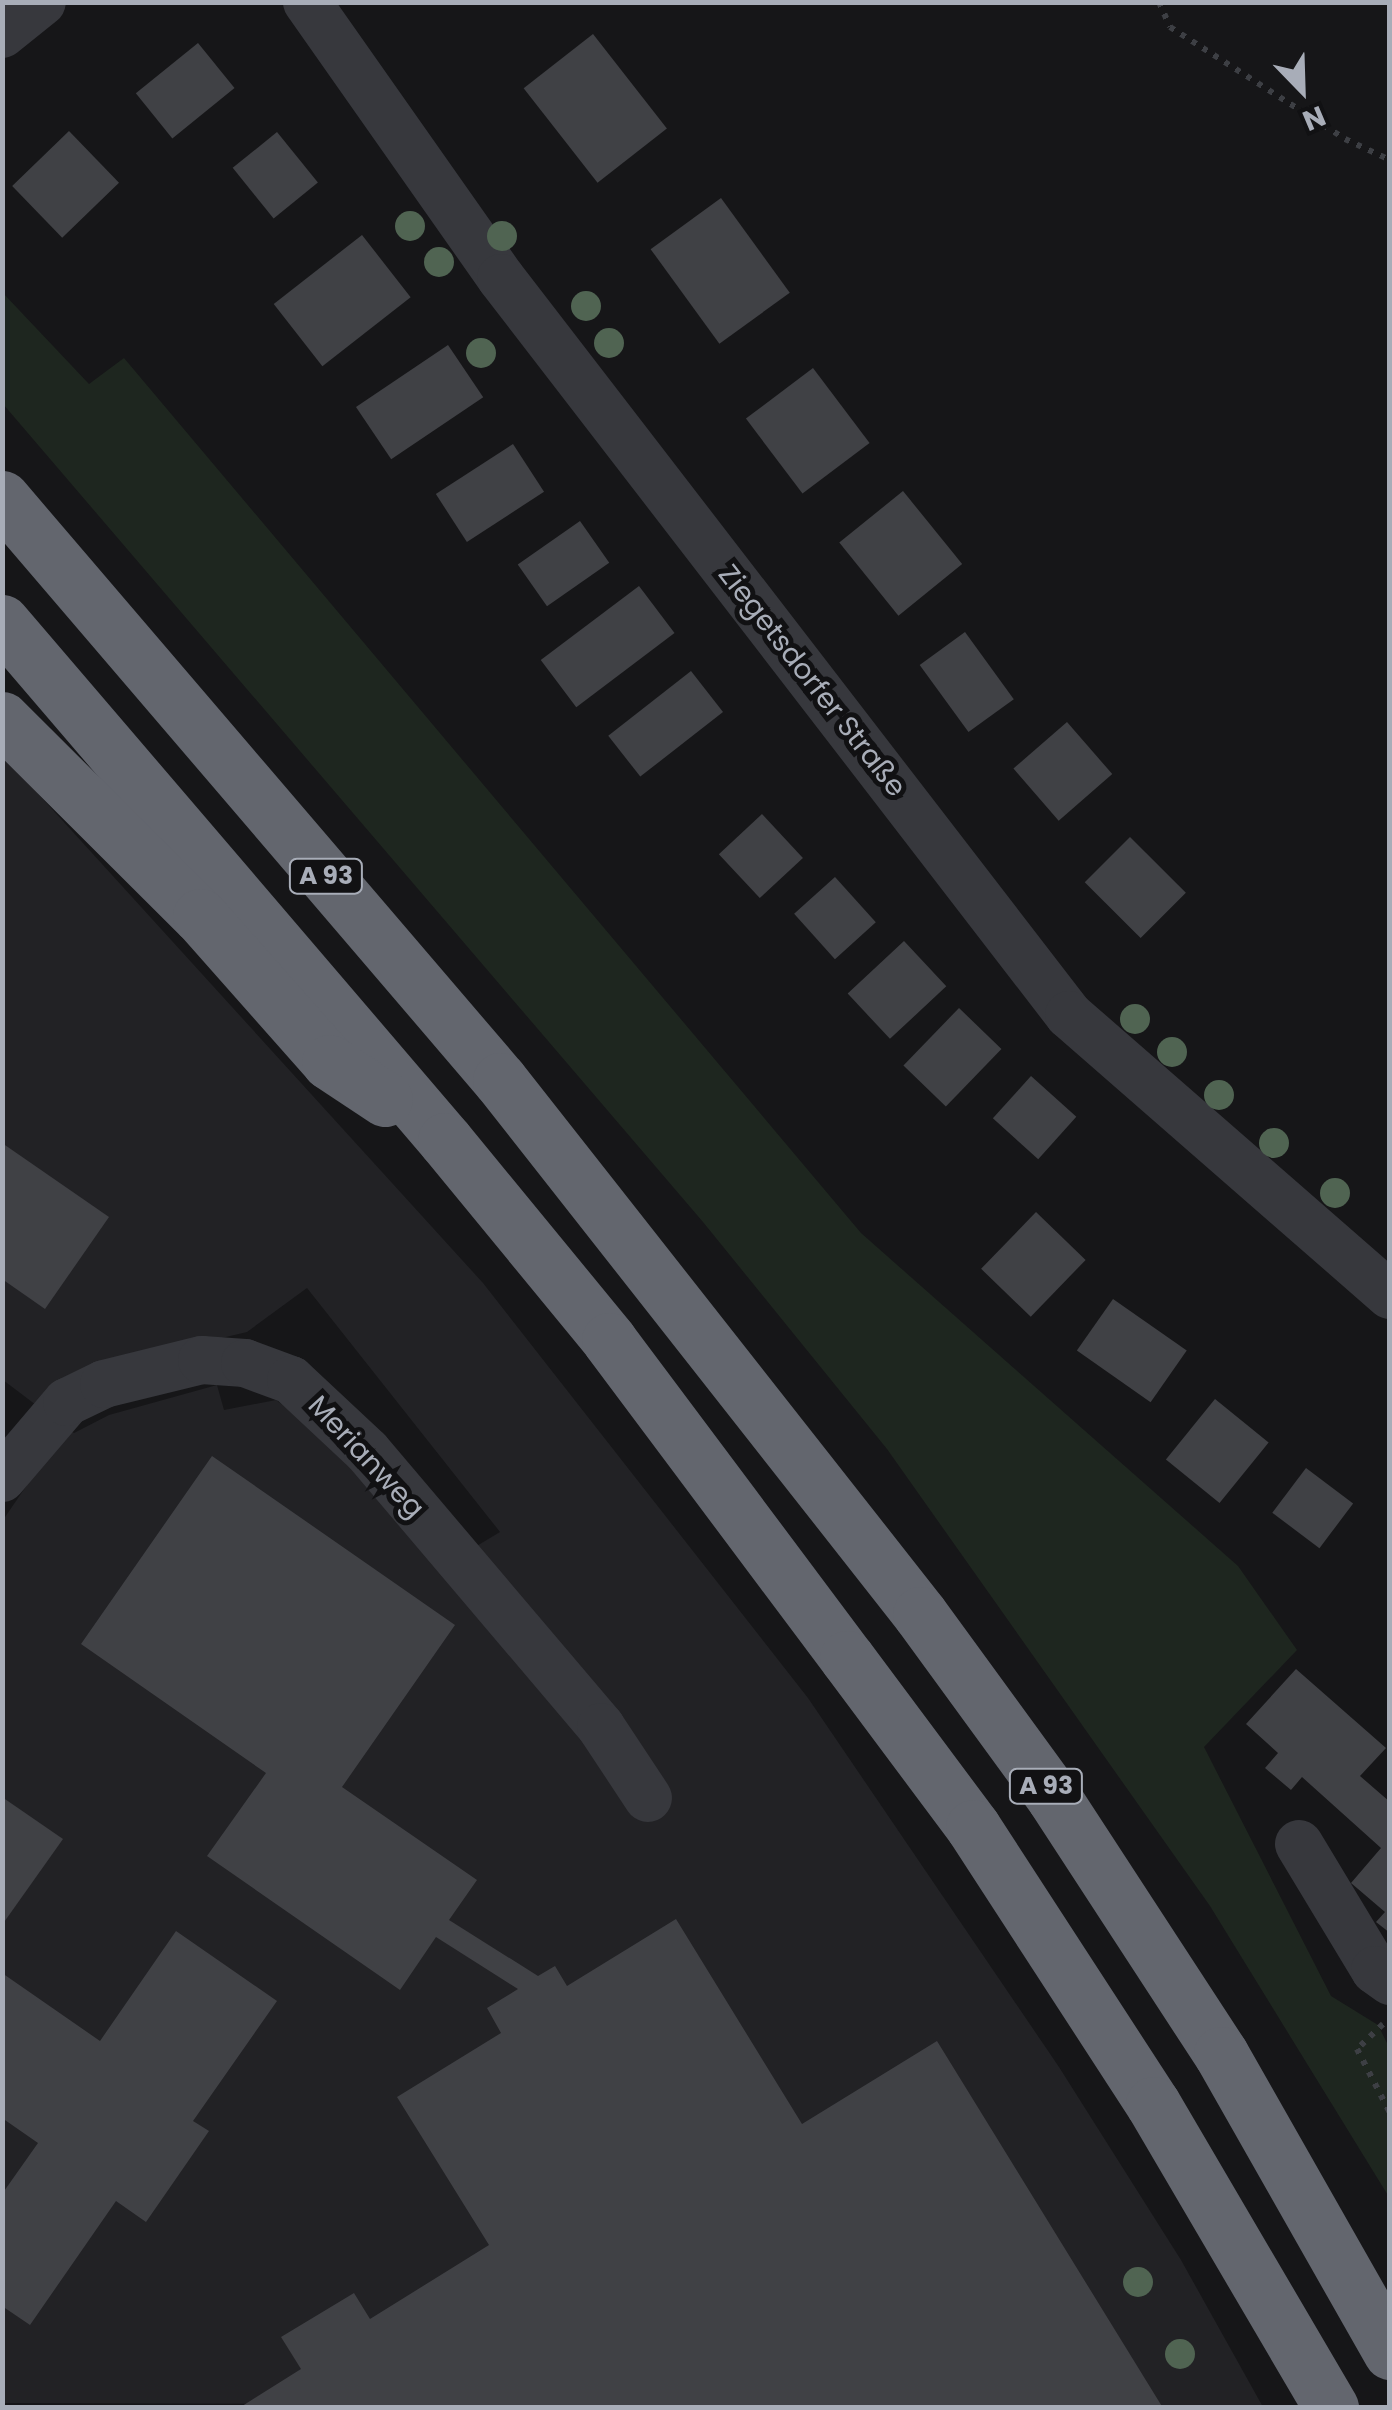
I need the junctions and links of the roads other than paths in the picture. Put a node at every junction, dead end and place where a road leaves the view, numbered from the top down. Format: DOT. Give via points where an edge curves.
graph roads {
  1 [pos="42,2"];
  2 [pos="307,2"];
  3 [pos="2,34"];
  4 [pos="2,498"];
  5 [pos="2,622"];
  6 [pos="2,718"];
  7 [pos="446,1140"];
  8 [pos="1390,1295"];
  9 [pos="2,1478"];
  10 [pos="648,1798"];
  11 [pos="1300,1844"];
  12 [pos="1390,1981"];
  13 [pos="1390,2352"];
  14 [pos="1330,2408"];
  1 -- 3 [label="street"];
  2 -- 8 [label="street, Ziegetsdorfer Straße" via="501,278 1070,1015"];
  4 -- 13 [label="highway, A 93" via="500,1080 920,1614 1054,1798 1220,2054"];
  5 -- 7 [label="highway, A 93"];
  6 -- 7 [label="highway" via="200,916 329,1062"];
  7 -- 14 [label="highway, A 93" via="608,1340 973,1827 1153,2104"];
  9 -- 10 [label="street, Merianweg" via="67,1402 104,1384 202,1360 245,1363 291,1380 366,1452 600,1727"];
  11 -- 12 [label="street" via="1375,1970"];
}
